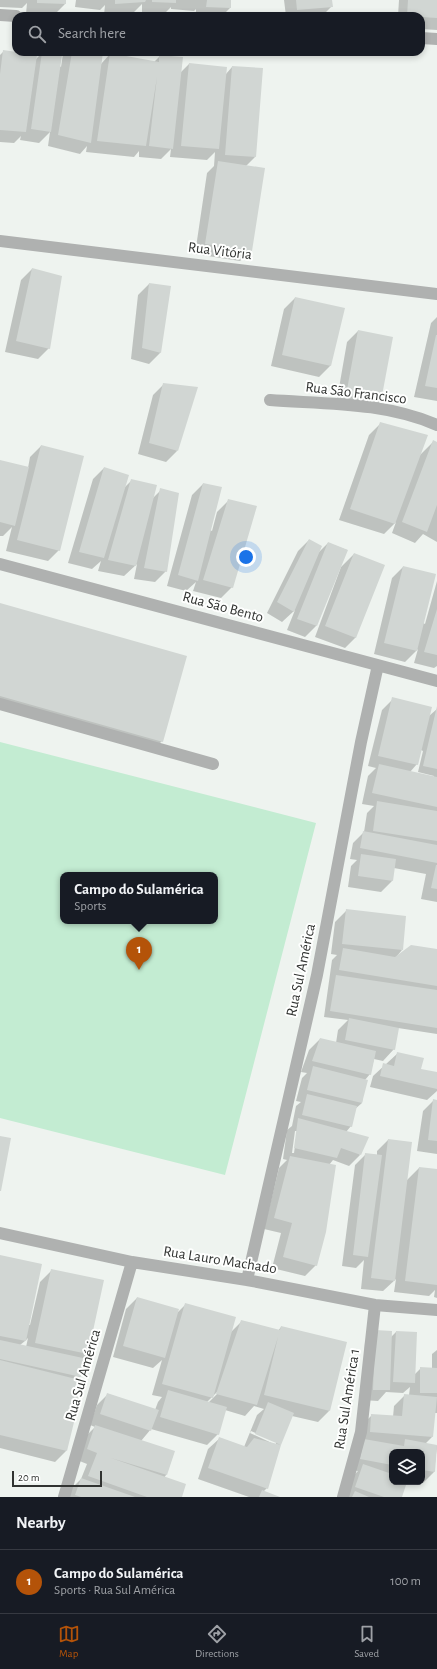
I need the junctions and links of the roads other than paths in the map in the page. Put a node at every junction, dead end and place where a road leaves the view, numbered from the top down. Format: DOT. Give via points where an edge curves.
graph roads {
  1 [pos="0,15"];
  2 [pos="12,16"];
  3 [pos="425,38"];
  4 [pos="437,39"];
  5 [pos="0,241"];
  6 [pos="437,294"];
  7 [pos="270,400"];
  8 [pos="437,425"];
  9 [pos="0,564"];
  10 [pos="378,665"];
  11 [pos="437,681"];
  12 [pos="0,704"];
  13 [pos="213,764"];
  14 [pos="0,1233"];
  15 [pos="132,1262"];
  16 [pos="247,1280"];
  17 [pos="375,1305"];
  18 [pos="437,1310"];
  19 [pos="64,1497"];
  20 [pos="343,1497"];
  1 -- 2 [label="street"];
  3 -- 4 [label="street"];
  5 -- 6 [label="street, Rua Vitória"];
  7 -- 8 [label="street, Rua São Francisco" via="389,410"];
  9 -- 10 [label="street, Rua São Bento"];
  10 -- 11 [label="street, Rua São Bento"];
  10 -- 16 [label="street, Rua Sul América" via="317,974"];
  12 -- 13 [label="street"];
  14 -- 15 [label="street, Rua Lauro Machado"];
  15 -- 16 [label="street, Rua Lauro Machado"];
  15 -- 19 [label="street, Rua Sul América"];
  16 -- 17 [label="street, Rua Lauro Machado"];
  17 -- 18 [label="street, Rua Lauro Machado"];
  17 -- 20 [label="street, Rua Sul América 1" via="361,1432"];
}
